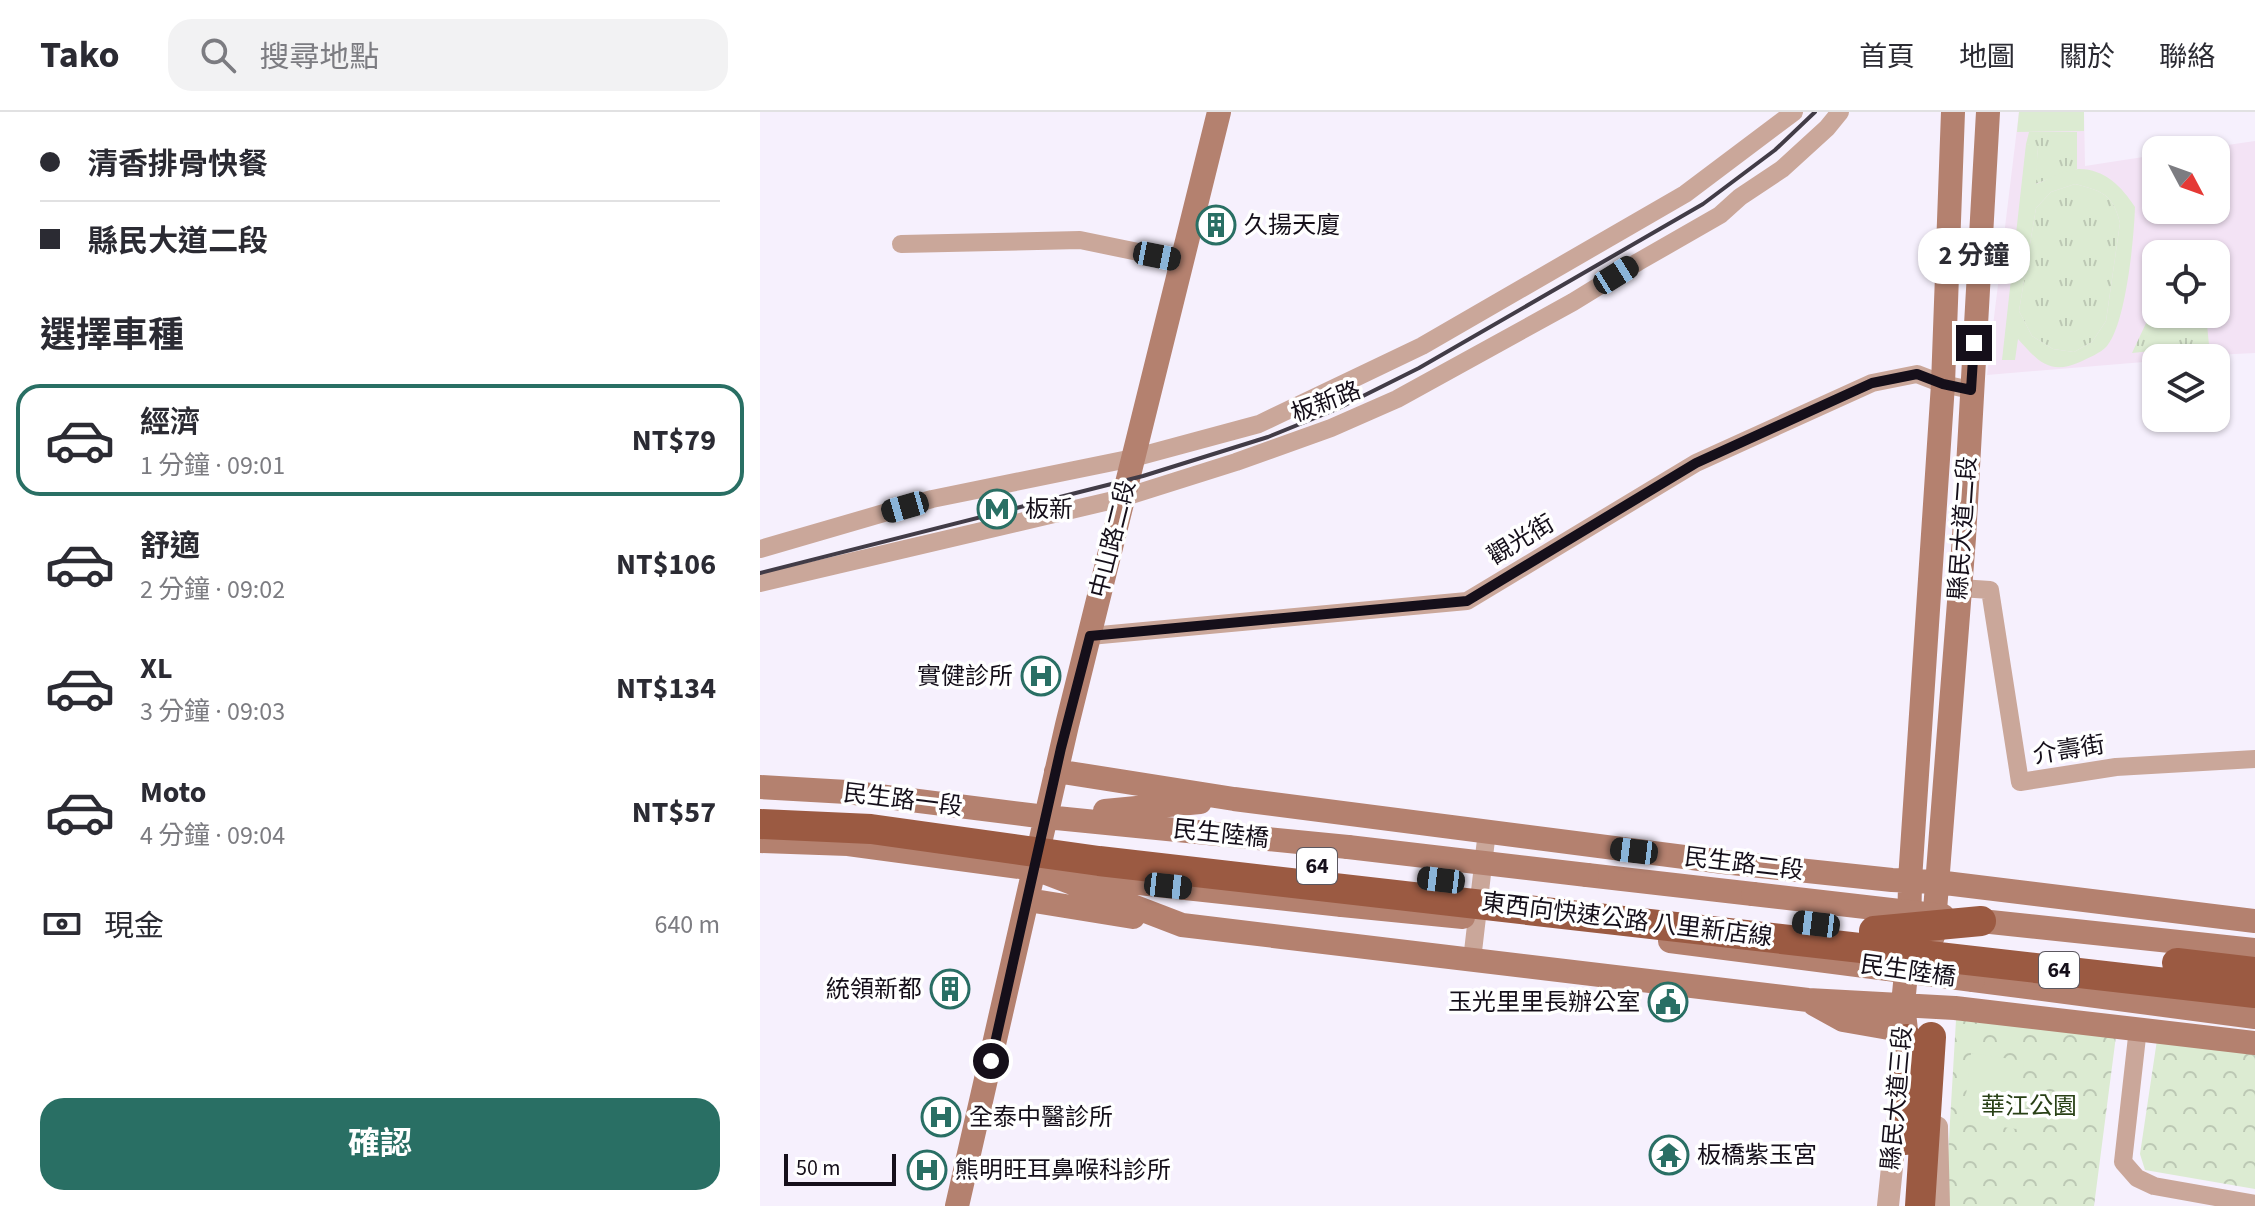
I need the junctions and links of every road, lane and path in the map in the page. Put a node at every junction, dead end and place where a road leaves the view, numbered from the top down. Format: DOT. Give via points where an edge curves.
graph roads {
  1 [pos="1219,112"];
  2 [pos="1794,112"];
  3 [pos="1840,112"];
  4 [pos="1953,112"];
  5 [pos="1988,112"];
  6 [pos="901,244"];
  7 [pos="1182,261"];
  8 [pos="1943,384"];
  9 [pos="1971,390"];
  10 [pos="1133,458"];
  11 [pos="1122,498"];
  12 [pos="760,549"];
  13 [pos="760,583"];
  14 [pos="1960,588"];
  15 [pos="1090,636"];
  16 [pos="2255,759"];
  17 [pos="1056,771"];
  18 [pos="760,787"];
  19 [pos="1234,799"];
  20 [pos="760,805"];
  21 [pos="1046,817"];
  22 [pos="760,824"];
  23 [pos="1487,831"];
  24 [pos="760,841"];
  25 [pos="1036,869"];
  26 [pos="1910,880"];
  27 [pos="1937,882"];
  28 [pos="1028,900"];
  29 [pos="1981,921"];
  30 [pos="2255,921"];
  31 [pos="1182,925"];
  32 [pos="1868,939"];
  33 [pos="1921,944"];
  34 [pos="2255,950"];
  35 [pos="1472,960"];
  36 [pos="2255,972"];
  37 [pos="1973,980"];
  38 [pos="2255,993"];
  39 [pos="1808,1000"];
  40 [pos="1903,1004"];
  41 [pos="1932,1007"];
  42 [pos="2255,1017"];
  43 [pos="2138,1028"];
  44 [pos="1914,1036"];
  45 [pos="2255,1043"];
  46 [pos="1914,1167"];
  47 [pos="2255,1204"];
  48 [pos="957,1206"];
  49 [pos="1888,1206"];
  50 [pos="1903,1206"];
  51 [pos="1920,1206"];
  52 [pos="1939,1206"];
  1 -- 7 [label="main road, 中山路二段"];
  2 -- 10 [label="street, 板新路" via="1685,194 1422,346 1259,424"];
  3 -- 11 [label="street, 板新路" via="1782,169 1720,215 1410,393 1331,428"];
  4 -- 8 [label="main road, 縣民大道二段"];
  5 -- 9 [label="main road, 縣民大道二段"];
  6 -- 7 [label="street" via="1080,240"];
  7 -- 10 [label="main road, 中山路二段"];
  8 -- 9 [label="street, 觀光街"];
  8 -- 15 [label="street, 觀光街" via="1917,374 1872,383 1696,463 1467,601"];
  8 -- 26 [label="main road, 縣民大道二段"];
  9 -- 14 [label="main road, 縣民大道二段"];
  10 -- 11 [label="main road, 中山路二段"];
  10 -- 12 [label="street, 板新路" via="932,499"];
  11 -- 13 [label="street, 板新路"];
  11 -- 15 [label="main road, 中山路二段"];
  14 -- 16 [label="street, 介壽街" via="1990,590 2020,782 2116,767"];
  14 -- 27 [label="main road, 縣民大道二段"];
  15 -- 17 [label="main road, 中山路二段"];
  17 -- 19 [label="main road, 民生路二段"];
  17 -- 21 [label="main road, 中山路二段"];
  18 -- 21 [label="main road, 民生路一段" via="847,792"];
  19 -- 21 [label="main road, 民生路二段"];
  19 -- 23 [label="main road, 民生路二段"];
  20 -- 32 [label="highway, 東西向快速公路 八里新店線 / 64" via="866,811"];
  21 -- 25 [label="main road, 中山路二段"];
  21 -- 29 [label="main road, 民生陸橋, bridge"];
  22 -- 32 [label="highway, 東西向快速公路 八里新店線 / 64, bridge" via="871,829 1099,861"];
  23 -- 26 [label="main road, 民生路二段"];
  23 -- 35 [label="street"];
  24 -- 25 [label="main road, 民生路一段" via="848,844"];
  25 -- 28 [label="main road, 中山路二段"];
  25 -- 31 [label="main road"];
  25 -- 37 [label="main road, 民生陸橋, bridge"];
  26 -- 27 [label="main road, 民生路二段"];
  26 -- 33 [label="main road, 縣民大道二段"];
  27 -- 30 [label="main road, 民生路二段"];
  27 -- 33 [label="main road, 縣民大道二段"];
  28 -- 31 [label="main road"];
  28 -- 48 [label="main road, 中山路二段"];
  29 -- 32 [label="highway, bridge"];
  29 -- 34 [label="main road, 民生陸橋"];
  31 -- 35 [label="main road"];
  32 -- 36 [label="highway, 東西向快速公路 八里新店線 / 64, bridge"];
  32 -- 37 [label="highway, bridge"];
  32 -- 38 [label="highway, 東西向快速公路 八里新店線 / 64, bridge"];
  33 -- 40 [label="main road, 縣民大道三段"];
  33 -- 41 [label="main road, 縣民大道三段"];
  35 -- 39 [label="main road"];
  37 -- 42 [label="main road, 民生陸橋"];
  39 -- 40 [label="main road"];
  39 -- 44 [label="main road" via="1843,1020"];
  40 -- 41 [label="main road"];
  40 -- 44 [label="main road, 縣民大道三段"];
  41 -- 43 [label="main road"];
  41 -- 44 [label="main road, 縣民大道三段"];
  43 -- 45 [label="main road"];
  43 -- 47 [label="street" via="2123,1162 2137,1178 2154,1186"];
  44 -- 46 [label="highway"];
  44 -- 49 [label="street, 縣民大道三段"];
  44 -- 52 [label="street, 縣民大道三段"];
  46 -- 50 [label="highway"];
  46 -- 51 [label="highway"];
}
